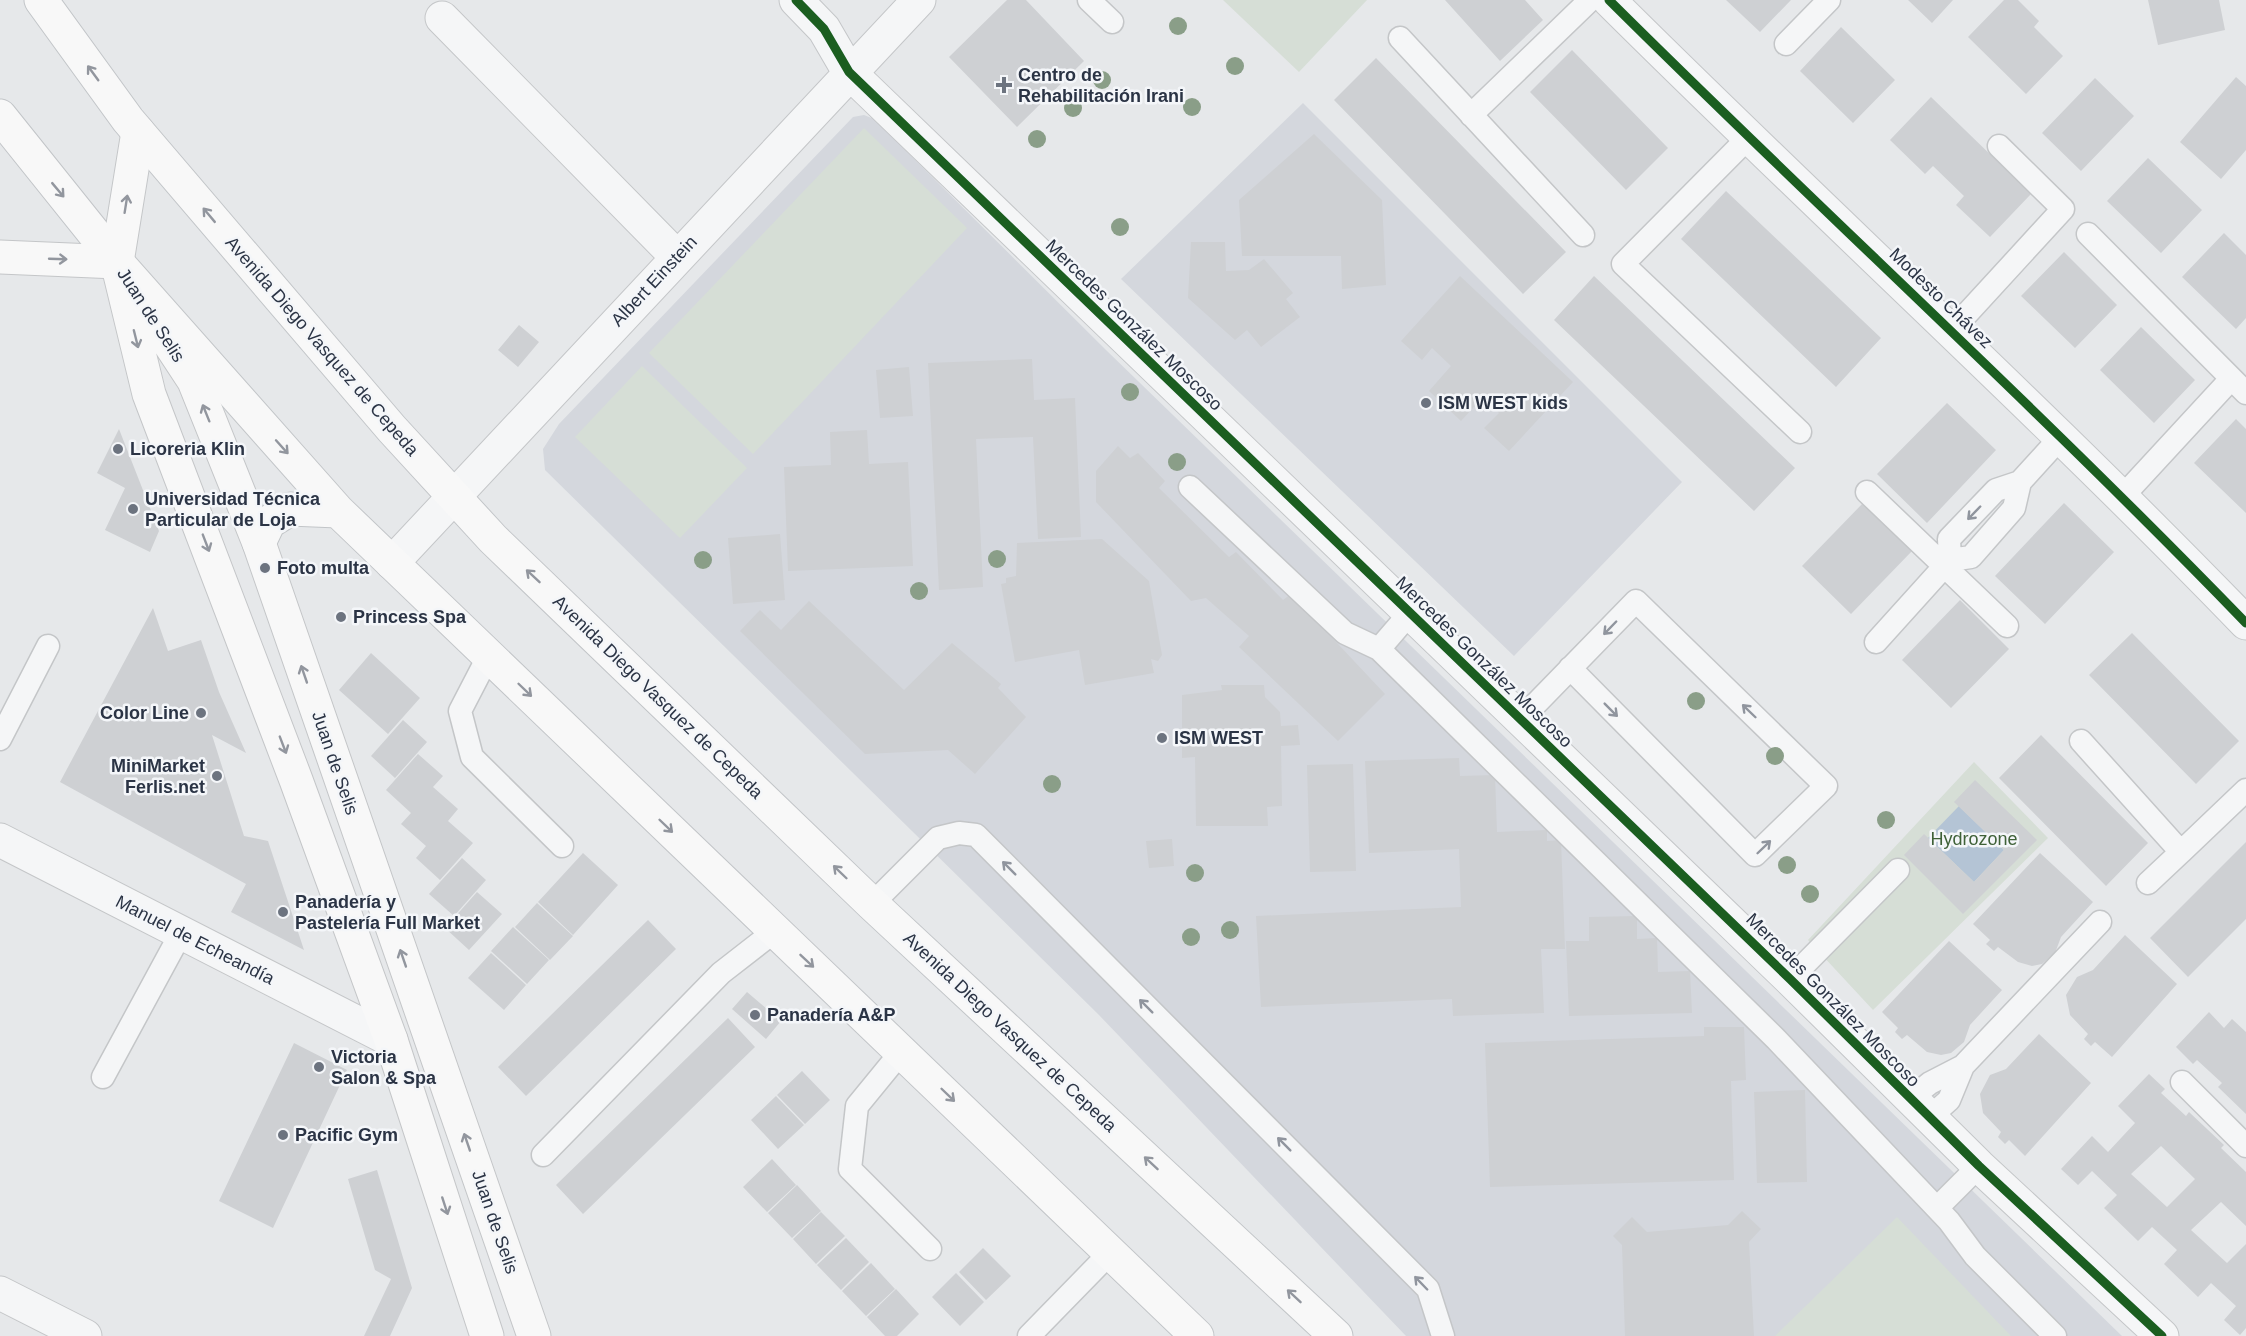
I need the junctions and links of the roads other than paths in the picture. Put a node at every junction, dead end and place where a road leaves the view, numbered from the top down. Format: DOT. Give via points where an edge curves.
graph roads {
  1 [pos="41,0"];
  2 [pos="796,0"];
  3 [pos="919,0"];
  4 [pos="1089,0"];
  5 [pos="1590,0"];
  6 [pos="1609,0"];
  7 [pos="1829,0"];
  8 [pos="442,18"];
  9 [pos="1112,22"];
  10 [pos="1400,38"];
  11 [pos="1786,44"];
  12 [pos="849,72"];
  13 [pos="1471,115"];
  14 [pos="0,116"];
  15 [pos="138,132"];
  16 [pos="1748,138"];
  17 [pos="1999,146"];
  18 [pos="2088,234"];
  19 [pos="1583,235"];
  20 [pos="0,257"];
  21 [pos="676,257"];
  22 [pos="117,262"];
  23 [pos="1952,330"];
  24 [pos="2239,386"];
  25 [pos="1800,432"];
  26 [pos="2060,438"];
  27 [pos="1190,487"];
  28 [pos="1867,492"];
  29 [pos="454,496"];
  30 [pos="2123,496"];
  31 [pos="338,511"];
  32 [pos="259,543"];
  33 [pos="392,563"];
  34 [pos="1947,563"];
  35 [pos="1410,614"];
  36 [pos="2246,623"];
  37 [pos="2007,626"];
  38 [pos="1876,642"];
  39 [pos="48,646"];
  40 [pos="1379,649"];
  41 [pos="489,655"];
  42 [pos="1570,668"];
  43 [pos="1521,719"];
  44 [pos="0,739"];
  45 [pos="2081,741"];
  46 [pos="336,766"];
  47 [pos="296,780"];
  48 [pos="2246,790"];
  49 [pos="0,840"];
  50 [pos="562,846"];
  51 [pos="2181,852"];
  52 [pos="1898,870"];
  53 [pos="2148,883"];
  54 [pos="872,904"];
  55 [pos="2100,922"];
  56 [pos="775,931"];
  57 [pos="181,933"];
  58 [pos="1790,979"];
  59 [pos="391,1040"];
  60 [pos="902,1051"];
  61 [pos="103,1077"];
  62 [pos="2182,1082"];
  63 [pos="1920,1108"];
  64 [pos="2246,1146"];
  65 [pos="543,1155"];
  66 [pos="1979,1166"];
  67 [pos="1937,1208"];
  68 [pos="930,1249"];
  69 [pos="1110,1253"];
  70 [pos="0,1293"];
  71 [pos="85,1336"];
  72 [pos="487,1336"];
  73 [pos="534,1336"];
  74 [pos="1029,1336"];
  75 [pos="1197,1336"];
  76 [pos="1336,1336"];
  77 [pos="1443,1336"];
  78 [pos="2055,1336"];
  79 [pos="2163,1336"];
  15 -- 1 [label="main road, Avenida Diego Vasquez de Cepeda, one-way"];
  2 -- 12 [label="street, Mercedes González Moscoso" via="824,29"];
  3 -- 12 [label="street, Albert Einstein"];
  4 -- 9 [label="lane"];
  5 -- 13 [label="lane"];
  6 -- 16 [label="street, Modesto Chávez"];
  7 -- 11 [label="lane"];
  8 -- 21 [label="street"];
  10 -- 13 [label="lane"];
  12 -- 21 [label="street, Albert Einstein"];
  12 -- 35 [label="street, Mercedes González Moscoso"];
  13 -- 19 [label="lane"];
  14 -- 22 [label="main road, one-way"];
  22 -- 15 [label="main road, one-way"];
  29 -- 15 [label="main road, Avenida Diego Vasquez de Cepeda, one-way"];
  16 -- 23 [label="street, Modesto Chávez"];
  16 -- 25 [label="lane" via="1623,264"];
  17 -- 23 [label="lane" via="2063,209"];
  18 -- 24 [label="lane"];
  20 -- 22 [label="main road, one-way"];
  21 -- 29 [label="street, Albert Einstein"];
  22 -- 31 [label="main road, one-way"];
  32 -- 22 [label="main road, Juan de Selis, one-way" via="194,381"];
  22 -- 47 [label="main road, Juan de Selis, one-way" via="149,394"];
  23 -- 26 [label="street, Modesto Chávez"];
  24 -- 30 [label="lane"];
  26 -- 30 [label="street, Modesto Chávez"];
  26 -- 34 [label="lane" via="2020,482 1996,490 1949,539"];
  27 -- 40 [label="lane" via="1345,633"];
  28 -- 34 [label="lane"];
  29 -- 33 [label="street, Albert Einstein"];
  54 -- 29 [label="main road, Avenida Diego Vasquez de Cepeda, one-way" via="493,539"];
  30 -- 36 [label="street, Modesto Chávez"];
  31 -- 32 [label="main road" via="290,509 269,522"];
  31 -- 33 [label="main road"];
  46 -- 32 [label="main road, Juan de Selis, one-way"];
  33 -- 41 [label="main road"];
  34 -- 37 [label="lane"];
  34 -- 38 [label="lane"];
  35 -- 40 [label="lane"];
  35 -- 43 [label="street, Mercedes González Moscoso"];
  39 -- 44 [label="lane"];
  40 -- 67 [label="lane" via="1776,1039"];
  41 -- 50 [label="lane" via="460,711 472,757"];
  41 -- 56 [label="main road, one-way"];
  42 -- 42 [label="lane, one-way" via="1755,855 1826,786 1636,601"];
  42 -- 43 [label="lane"];
  43 -- 58 [label="street, Mercedes González Moscoso"];
  45 -- 51 [label="lane"];
  46 -- 47 [label="main road"];
  73 -- 46 [label="main road, Juan de Selis, one-way"];
  47 -- 59 [label="main road, Juan de Selis"];
  48 -- 51 [label="lane"];
  49 -- 57 [label="street, Manuel de Echeandía"];
  51 -- 53 [label="lane"];
  52 -- 58 [label="lane"];
  76 -- 54 [label="main road, Avenida Diego Vasquez de Cepeda, one-way"];
  77 -- 54 [label="lane, one-way" via="1428,1289 976,835 959,833 938,838"];
  55 -- 63 [label="lane" via="1963,1066 1949,1100"];
  56 -- 60 [label="main road, one-way"];
  56 -- 65 [label="lane" via="721,973"];
  57 -- 59 [label="street, Manuel de Echeandía"];
  57 -- 61 [label="lane"];
  58 -- 63 [label="street, Mercedes González Moscoso"];
  59 -- 72 [label="main road, Juan de Selis, one-way"];
  60 -- 68 [label="lane" via="857,1106 850,1168"];
  60 -- 69 [label="main road, one-way"];
  62 -- 64 [label="lane"];
  63 -- 66 [label="street, Mercedes González Moscoso"];
  66 -- 67 [label="lane"];
  66 -- 79 [label="street, Mercedes González Moscoso"];
  67 -- 78 [label="lane" via="1975,1256"];
  69 -- 74 [label="lane"];
  69 -- 75 [label="main road"];
  70 -- 71 [label="street"];
}
